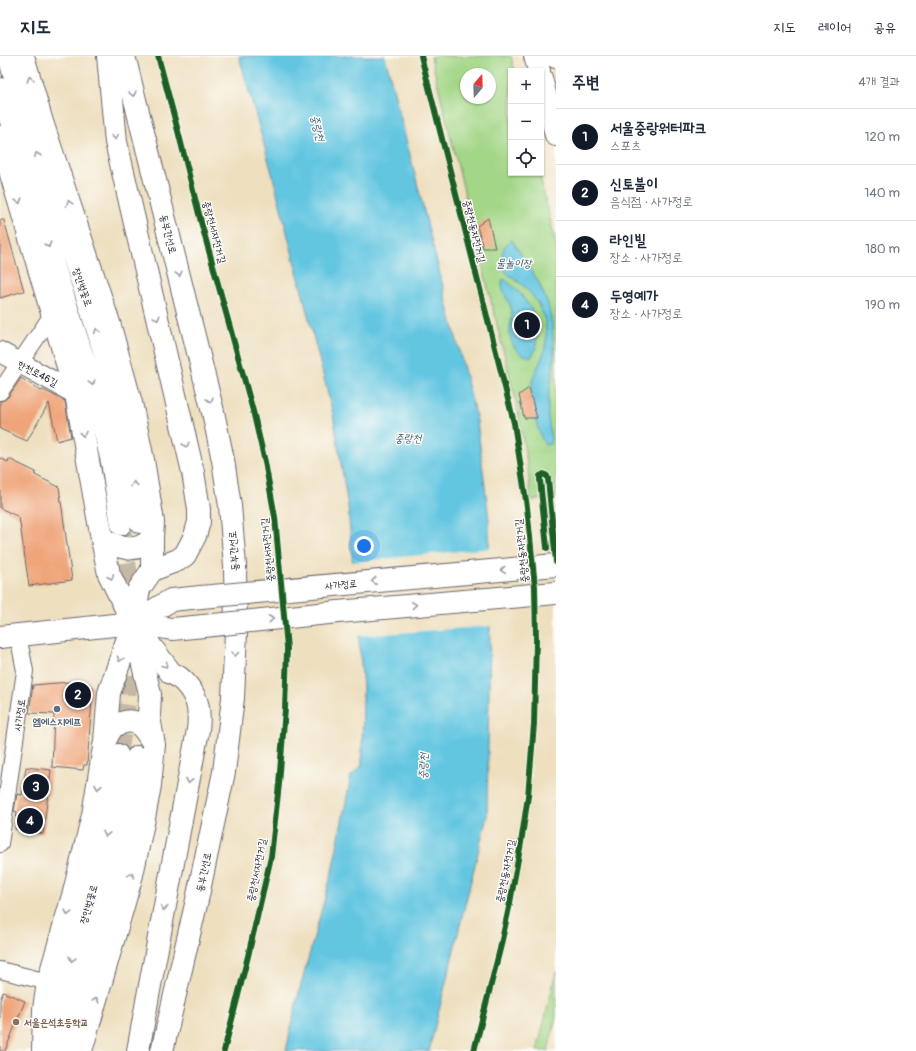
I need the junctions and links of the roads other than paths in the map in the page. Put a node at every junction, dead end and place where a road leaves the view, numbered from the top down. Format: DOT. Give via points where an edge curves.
graph roads {
  1 [pos="8,56"];
  2 [pos="23,56"];
  3 [pos="108,56"];
  4 [pos="124,56"];
  5 [pos="535,56"];
  6 [pos="538,68"];
  7 [pos="0,88"];
  8 [pos="544,89"];
  9 [pos="556,135"];
  10 [pos="0,137"];
  11 [pos="52,315"];
  12 [pos="0,352"];
  13 [pos="19,364"];
  14 [pos="0,392"];
  15 [pos="76,394"];
  16 [pos="138,529"];
  17 [pos="102,539"];
  18 [pos="556,565"];
  19 [pos="152,570"];
  20 [pos="556,593"];
  21 [pos="133,622"];
  22 [pos="9,636"];
  23 [pos="129,749"];
  24 [pos="0,844"];
  25 [pos="0,970"];
  26 [pos="48,982"];
  27 [pos="44,1051"];
  28 [pos="64,1051"];
  29 [pos="81,1051"];
  30 [pos="138,1051"];
  31 [pos="162,1051"];
  16 -- 1 [label="street, 장안벚꽃로, one-way" via="128,449 107,366 94,319 29,130"];
  16 -- 2 [label="main road, one-way" via="153,522 131,403"];
  3 -- 19 [label="main road, one-way" via="116,142 199,509 195,536 185,555"];
  4 -- 31 [label="main road, 동부간선로, one-way" via="223,460 235,566 233,698 224,772"];
  5 -- 6 [label="main road"];
  7 -- 16 [label="street, 장안벚꽃로, one-way" via="37,212 79,338 111,462"];
  8 -- 9 [label="main road"];
  10 -- 11 [label="main road, one-way"];
  11 -- 13 [label="street"];
  11 -- 15 [label="main road"];
  12 -- 13 [label="street, 한천로46길"];
  13 -- 14 [label="street"];
  13 -- 15 [label="street, 한천로46길"];
  15 -- 17 [label="main road, one-way"];
  16 -- 17 [label="main road" via="144,545 129,549 121,548"];
  16 -- 19 [label="main road"];
  17 -- 21 [label="main road, one-way" via="109,574"];
  18 -- 21 [label="main road, 사가정로, one-way, bridge" via="171,600"];
  19 -- 21 [label="main road" via="139,589"];
  21 -- 20 [label="main road, 사가정로, one-way, bridge" via="172,629"];
  21 -- 22 [label="main road, 사가정로"];
  21 -- 23 [label="main road, one-way" via="109,693"];
  21 -- 23 [label="main road" via="150,694 149,717"];
  21 -- 30 [label="main road, one-way" via="171,673 183,680 188,687 198,706 199,718"];
  22 -- 24 [label="street, 사가정로" via="25,671"];
  23 -- 26 [label="main road, one-way" via="93,815"];
  23 -- 27 [label="street, 장안벚꽃로, one-way" via="113,795 95,877"];
  23 -- 28 [label="street, 장안벚꽃로" via="127,820 113,886"];
  29 -- 23 [label="main road, one-way" via="132,875 150,785"];
  25 -- 26 [label="street"];
  26 -- 27 [label="main road" via="44,1009"];
}
